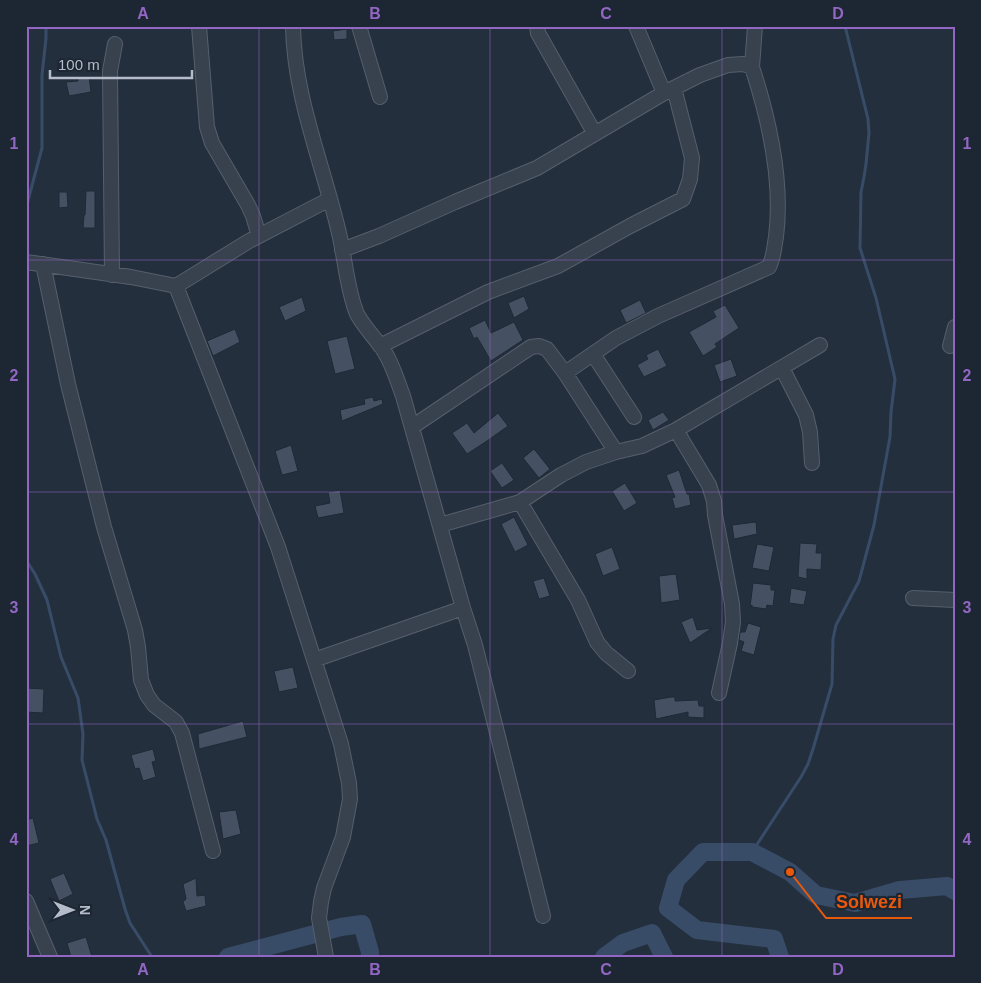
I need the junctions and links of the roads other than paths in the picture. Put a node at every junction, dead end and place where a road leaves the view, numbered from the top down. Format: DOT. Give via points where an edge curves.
graph roads {
  1 [pos="199,26"];
  2 [pos="293,26"];
  3 [pos="359,26"];
  4 [pos="537,26"];
  5 [pos="636,26"];
  6 [pos="755,26"];
  7 [pos="115,44"];
  8 [pos="752,66"];
  9 [pos="669,90"];
  10 [pos="380,98"];
  11 [pos="595,134"];
  12 [pos="330,199"];
  13 [pos="259,236"];
  14 [pos="342,250"];
  15 [pos="26,262"];
  16 [pos="43,264"];
  17 [pos="112,274"];
  18 [pos="176,286"];
  19 [pos="955,327"];
  20 [pos="820,344"];
  21 [pos="380,346"];
  22 [pos="950,346"];
  23 [pos="593,354"];
  24 [pos="782,368"];
  25 [pos="565,374"];
  26 [pos="634,417"];
  27 [pos="412,427"];
  28 [pos="676,430"];
  29 [pos="616,452"];
  30 [pos="812,463"];
  31 [pos="520,502"];
  32 [pos="440,525"];
  33 [pos="913,598"];
  34 [pos="955,600"];
  35 [pos="463,608"];
  36 [pos="314,660"];
  37 [pos="628,671"];
  38 [pos="719,693"];
  39 [pos="213,852"];
  40 [pos="26,901"];
  41 [pos="543,916"];
  42 [pos="325,951"];
  43 [pos="50,957"];
  1 -- 13 [label="street" via="207,127 212,143 248,204"];
  2 -- 12 [label="street" via="293,43 308,125"];
  3 -- 10 [label="street"];
  4 -- 11 [label="street"];
  5 -- 9 [label="street"];
  6 -- 8 [label="street"];
  7 -- 17 [label="street" via="110,71"];
  8 -- 9 [label="street" via="728,65"];
  8 -- 23 [label="street" via="768,122 777,187 778,217 769,267 658,316"];
  9 -- 11 [label="street"];
  9 -- 21 [label="street" via="692,158 684,199 558,266 488,292"];
  11 -- 14 [label="street" via="537,168"];
  12 -- 13 [label="street"];
  12 -- 14 [label="street"];
  13 -- 18 [label="street"];
  14 -- 21 [label="street" via="358,314"];
  15 -- 16 [label="street"];
  16 -- 17 [label="street"];
  16 -- 39 [label="street" via="68,384 104,527 135,630 141,680 146,695 176,722 182,733"];
  17 -- 18 [label="street"];
  18 -- 36 [label="street" via="278,547"];
  19 -- 22 [label="street"];
  20 -- 24 [label="street"];
  21 -- 27 [label="street" via="394,370"];
  23 -- 25 [label="street"];
  23 -- 26 [label="street"];
  24 -- 28 [label="street"];
  24 -- 30 [label="street" via="806,415"];
  25 -- 27 [label="street" via="547,348 531,347"];
  25 -- 29 [label="street"];
  27 -- 32 [label="street"];
  28 -- 29 [label="street" via="642,446"];
  28 -- 38 [label="street" via="709,485 732,604 730,643"];
  29 -- 31 [label="street" via="561,475"];
  31 -- 32 [label="street"];
  31 -- 37 [label="street" via="578,600 597,642"];
  32 -- 35 [label="street"];
  33 -- 34 [label="street"];
  35 -- 36 [label="street"];
  35 -- 41 [label="street"];
  36 -- 42 [label="street" via="340,744 350,799 343,837 324,888 319,918"];
  40 -- 43 [label="street"];
}
